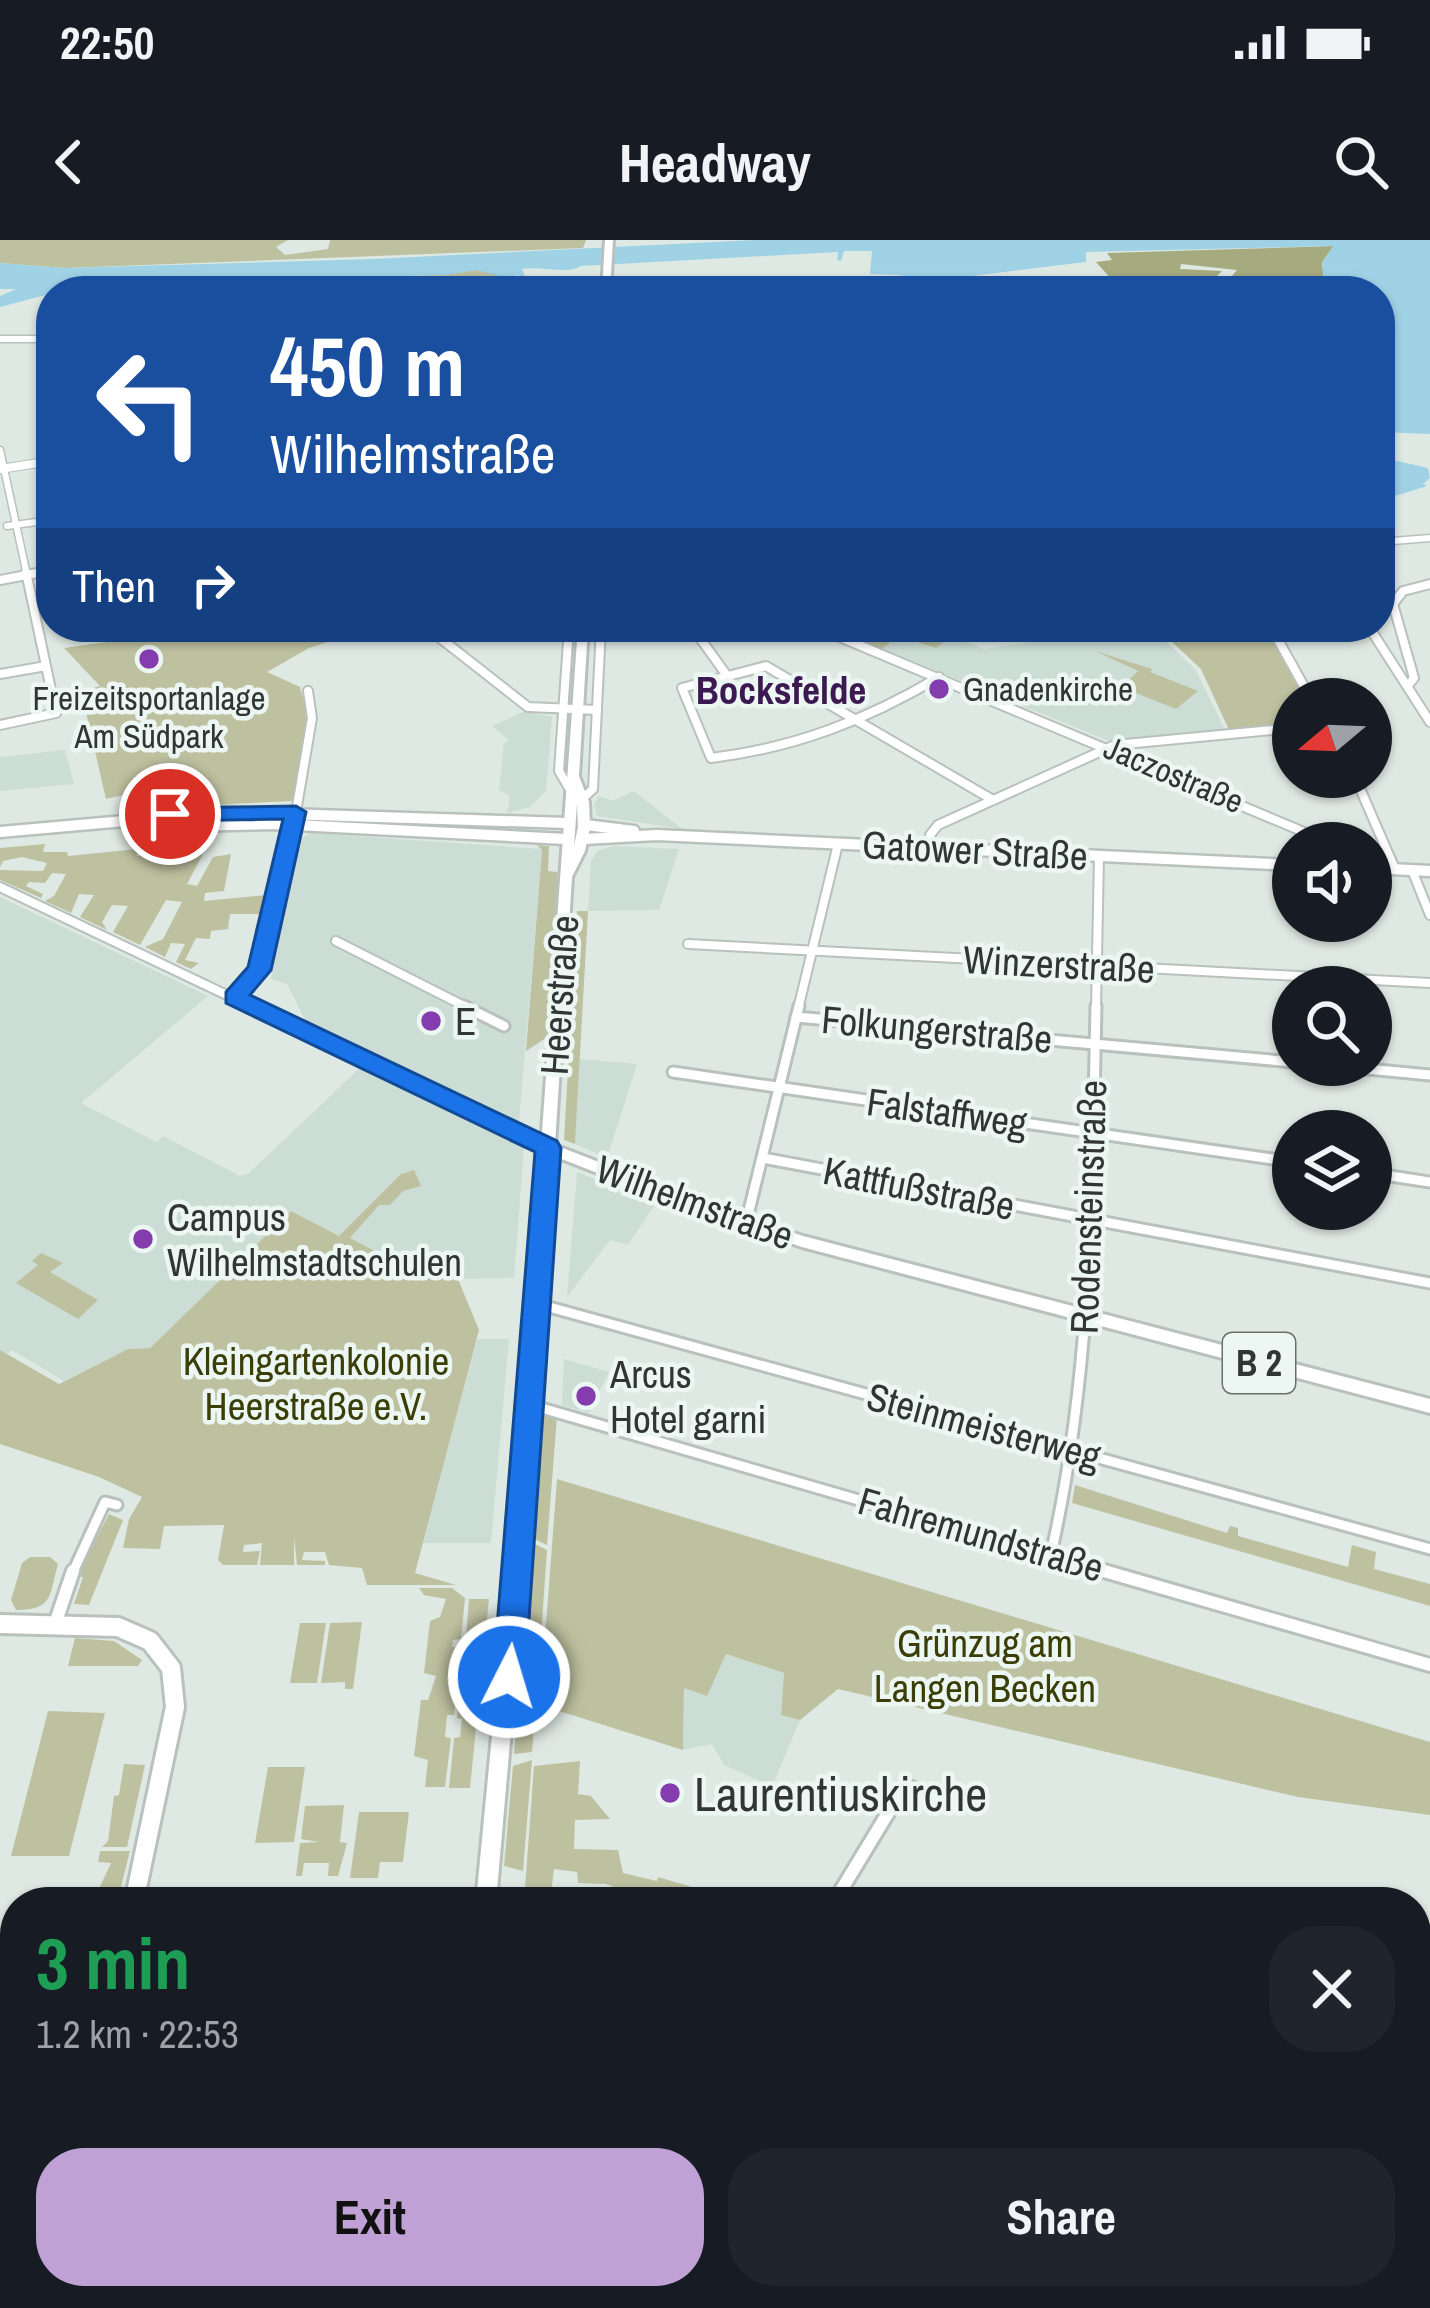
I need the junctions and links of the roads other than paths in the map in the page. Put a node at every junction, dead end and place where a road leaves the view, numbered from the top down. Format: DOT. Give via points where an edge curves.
graph roads {
  1 [pos="609,240"];
  2 [pos="607,276"];
  3 [pos="0,339"];
  4 [pos="36,339"];
  5 [pos="0,450"];
  6 [pos="36,463"];
  7 [pos="2,469"];
  8 [pos="36,522"];
  9 [pos="12,526"];
  10 [pos="1430,538"];
  11 [pos="1395,541"];
  12 [pos="36,572"];
  13 [pos="27,574"];
  14 [pos="0,580"];
  15 [pos="1430,584"];
  16 [pos="1395,601"];
  17 [pos="36,603"];
  18 [pos="1395,610"];
  19 [pos="44,642"];
  20 [pos="445,642"];
  21 [pos="569,642"];
  22 [pos="581,642"];
  23 [pos="601,642"];
  24 [pos="703,642"];
  25 [pos="855,642"];
  26 [pos="1279,642"];
  27 [pos="1380,642"];
  28 [pos="46,666"];
  29 [pos="0,674"];
  30 [pos="728,677"];
  31 [pos="939,677"];
  32 [pos="1299,678"];
  33 [pos="1409,684"];
  34 [pos="308,691"];
  35 [pos="597,710"];
  36 [pos="570,711"];
  37 [pos="853,722"];
  38 [pos="1430,722"];
  39 [pos="0,725"];
  40 [pos="1272,730"];
  41 [pos="1108,747"];
  42 [pos="576,793"];
  43 [pos="1364,798"];
  44 [pos="993,800"];
  45 [pos="294,818"];
  46 [pos="1281,822"];
  47 [pos="567,823"];
  48 [pos="585,832"];
  49 [pos="0,836"];
  50 [pos="566,839"];
  51 [pos="838,844"];
  52 [pos="930,848"];
  53 [pos="1099,856"];
  54 [pos="1272,864"];
  55 [pos="1392,869"];
  56 [pos="1395,869"];
  57 [pos="1412,870"];
  58 [pos="1430,871"];
  59 [pos="567,877"];
  60 [pos="0,887"];
  61 [pos="1430,915"];
  62 [pos="337,941"];
  63 [pos="688,944"];
  64 [pos="811,951"];
  65 [pos="1096,966"];
  66 [pos="1430,983"];
  67 [pos="234,997"];
  68 [pos="796,1017"];
  69 [pos="504,1026"];
  70 [pos="1094,1043"];
  71 [pos="1272,1060"];
  72 [pos="1392,1071"];
  73 [pos="673,1072"];
  74 [pos="1430,1075"];
  75 [pos="779,1088"];
  76 [pos="1093,1133"];
  77 [pos="548,1148"];
  78 [pos="763,1158"];
  79 [pos="1272,1159"];
  80 [pos="1392,1176"];
  81 [pos="1430,1182"];
  82 [pos="1091,1220"];
  83 [pos="746,1223"];
  84 [pos="1430,1283"];
  85 [pos="538,1304"];
  86 [pos="1088,1317"];
  87 [pos="531,1405"];
  88 [pos="1430,1406"];
  89 [pos="1069,1449"];
  90 [pos="117,1505"];
  91 [pos="1430,1549"];
  92 [pos="1051,1554"];
  93 [pos="0,1624"];
  94 [pos="55,1624"];
  95 [pos="1430,1665"];
  96 [pos="912,1789"];
  97 [pos="137,1887"];
  98 [pos="487,1887"];
  99 [pos="843,1887"];
  1 -- 2 [label="main road"];
  3 -- 4 [label="street"];
  5 -- 7 [label="street"];
  6 -- 7 [label="main road"];
  7 -- 9 [label="street"];
  8 -- 9 [label="street"];
  9 -- 13 [label="street"];
  10 -- 11 [label="street"];
  12 -- 13 [label="street"];
  13 -- 14 [label="street"];
  13 -- 17 [label="street"];
  15 -- 16 [label="street"];
  18 -- 33 [label="street" via="1411,662"];
  19 -- 28 [label="street"];
  20 -- 36 [label="street" via="524,705"];
  21 -- 36 [label="street, Heerstraße"];
  22 -- 36 [label="main road, Heerstraße"];
  23 -- 35 [label="street, Heerstraße"];
  24 -- 30 [label="street"];
  25 -- 31 [label="street, Jaczostraße"];
  26 -- 32 [label="street"];
  27 -- 33 [label="street"];
  28 -- 29 [label="street"];
  28 -- 39 [label="street" via="53,715"];
  30 -- 37 [label="street" via="766,666"];
  30 -- 37 [label="street" via="683,686 712,758 794,745"];
  31 -- 37 [label="street"];
  31 -- 41 [label="street, Jaczostraße"];
  33 -- 38 [label="street"];
  34 -- 45 [label="street" via="312,718"];
  35 -- 36 [label="street"];
  35 -- 42 [label="street, Heerstraße" via="593,787"];
  36 -- 42 [label="main road, Heerstraße"];
  37 -- 44 [label="street"];
  40 -- 41 [label="street"];
  41 -- 44 [label="street"];
  41 -- 46 [label="street, Jaczostraße"];
  42 -- 47 [label="main road, Heerstraße"];
  42 -- 48 [label="main road, Heerstraße"];
  43 -- 56 [label="street"];
  44 -- 52 [label="street" via="938,825"];
  45 -- 47 [label="main road, Gatower Straße"];
  45 -- 49 [label="main road, Gatower Straße"];
  45 -- 50 [label="main road, Gatower Straße"];
  45 -- 67 [label="street" via="259,970"];
  47 -- 48 [label="main road, Gatower Straße"];
  47 -- 50 [label="main road, Heerstraße"];
  48 -- 50 [label="main road, Gatower Straße"];
  48 -- 51 [label="main road, Gatower Straße"];
  48 -- 59 [label="main road, Heerstraße"];
  50 -- 59 [label="main road, Heerstraße"];
  51 -- 52 [label="main road, Gatower Straße"];
  51 -- 64 [label="street"];
  52 -- 53 [label="main road, Gatower Straße"];
  53 -- 54 [label="main road, Gatower Straße"];
  53 -- 65 [label="street, Rodensteinstraße"];
  55 -- 56 [label="main road"];
  56 -- 57 [label="main road"];
  57 -- 58 [label="main road"];
  57 -- 61 [label="street"];
  59 -- 77 [label="main road, Heerstraße"];
  60 -- 67 [label="street, Wilhelmstraße"];
  62 -- 69 [label="street"];
  63 -- 64 [label="street, Winzerstraße"];
  64 -- 65 [label="street, Winzerstraße"];
  64 -- 68 [label="street"];
  65 -- 66 [label="street, Winzerstraße"];
  65 -- 70 [label="street, Rodensteinstraße"];
  67 -- 77 [label="street, Wilhelmstraße"];
  68 -- 70 [label="street, Folkungerstraße"];
  68 -- 75 [label="street"];
  70 -- 71 [label="street, Folkungerstraße"];
  70 -- 76 [label="street, Rodensteinstraße"];
  72 -- 74 [label="street"];
  73 -- 75 [label="street, Falstaffweg"];
  75 -- 76 [label="street, Falstaffweg"];
  75 -- 78 [label="street"];
  76 -- 79 [label="street, Falstaffweg"];
  76 -- 82 [label="street, Rodensteinstraße"];
  77 -- 83 [label="main road, Wilhelmstraße / B 2"];
  77 -- 85 [label="main road, Heerstraße"];
  78 -- 82 [label="street, Kattfußstraße"];
  78 -- 83 [label="street"];
  80 -- 81 [label="street"];
  82 -- 84 [label="street, Kattfußstraße"];
  82 -- 86 [label="street, Rodensteinstraße"];
  83 -- 86 [label="main road, Wilhelmstraße / B 2"];
  85 -- 87 [label="main road, Heerstraße"];
  85 -- 89 [label="street, Steinmeisterweg"];
  86 -- 88 [label="main road, Wilhelmstraße / B 2"];
  86 -- 89 [label="street, Rodensteinstraße"];
  87 -- 92 [label="street, Fahremundstraße"];
  87 -- 98 [label="main road, Heerstraße"];
  89 -- 91 [label="street, Steinmeisterweg"];
  89 -- 92 [label="street, Rodensteinstraße"];
  90 -- 94 [label="street" via="105,1502 94,1520"];
  92 -- 95 [label="street, Fahremundstraße"];
  93 -- 94 [label="main road"];
  94 -- 97 [label="main road" via="132,1630 171,1668 175,1707"];
  96 -- 99 [label="street" via="891,1808"];
}
